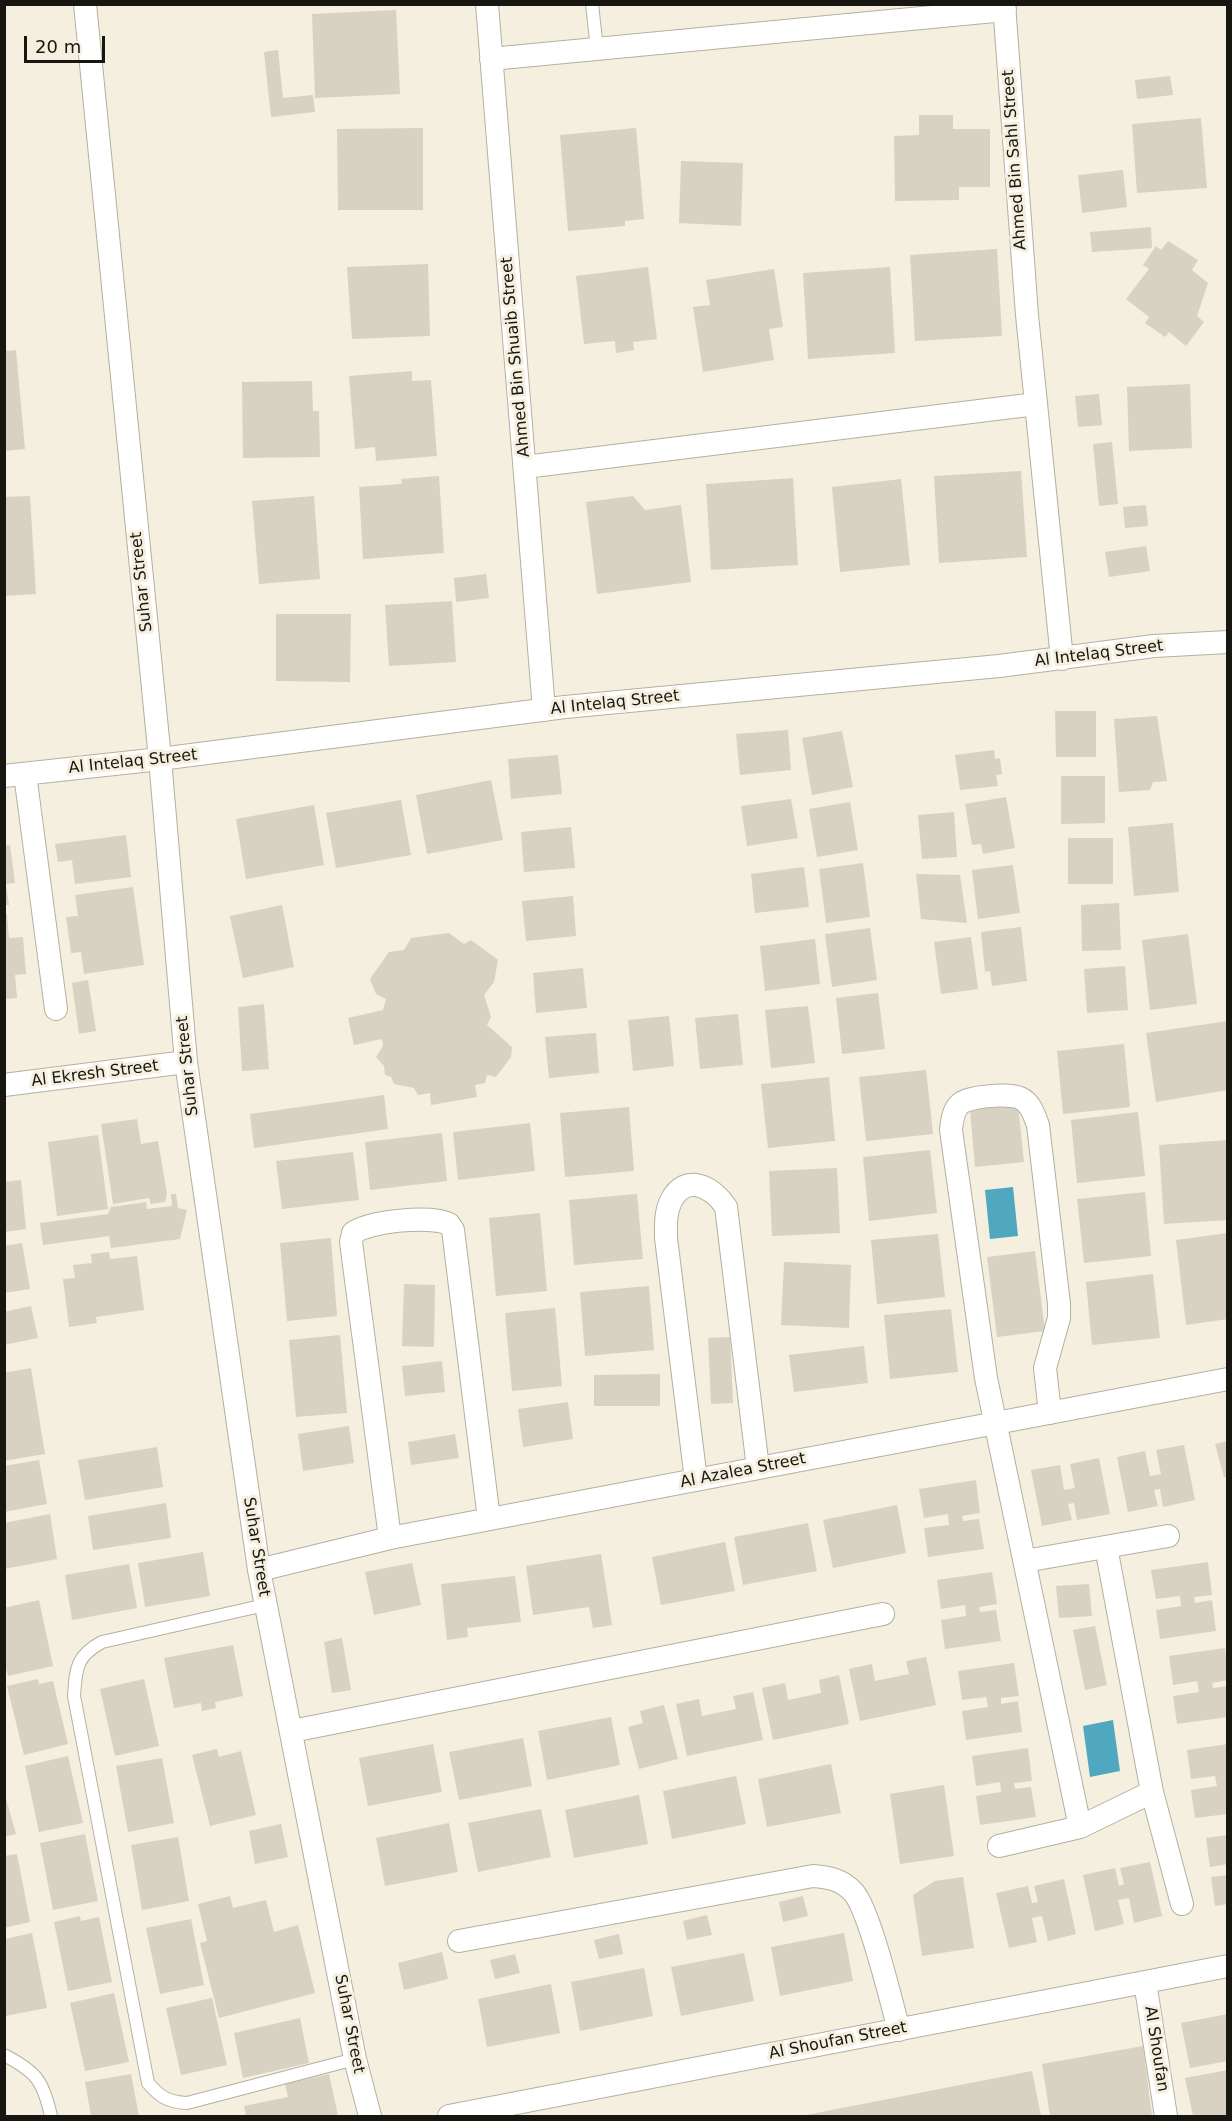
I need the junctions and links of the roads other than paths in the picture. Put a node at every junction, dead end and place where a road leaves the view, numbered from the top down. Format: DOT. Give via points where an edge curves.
graph roads {
  1 [pos="85,4"];
  2 [pos="487,4"];
  3 [pos="592,4"];
  4 [pos="1004,7"];
  5 [pos="597,49"];
  6 [pos="491,59"];
  7 [pos="1036,404"];
  8 [pos="525,467"];
  9 [pos="1227,642"];
  10 [pos="1062,659"];
  11 [pos="544,710"];
  12 [pos="160,759"];
  13 [pos="15,775"];
  14 [pos="56,1009"];
  15 [pos="186,1062"];
  16 [pos="4,1085"];
  17 [pos="1227,1379"];
  18 [pos="1050,1413"];
  19 [pos="997,1422"];
  20 [pos="758,1468"];
  21 [pos="696,1480"];
  22 [pos="489,1519"];
  23 [pos="1168,1536"];
  24 [pos="390,1539"];
  25 [pos="1106,1547"];
  26 [pos="1025,1561"];
  27 [pos="259,1570"];
  28 [pos="265,1605"];
  29 [pos="883,1614"];
  30 [pos="292,1731"];
  31 [pos="1152,1792"];
  32 [pos="1080,1827"];
  33 [pos="999,1845"];
  34 [pos="1182,1904"];
  35 [pos="459,1941"];
  36 [pos="1227,1966"];
  37 [pos="1145,1982"];
  38 [pos="899,2030"];
  39 [pos="4,2055"];
  40 [pos="355,2058"];
  41 [pos="51,2116"];
  42 [pos="370,2116"];
  43 [pos="449,2116"];
  44 [pos="1166,2116"];
  1 -- 12 [label="street, Suhar Street"];
  2 -- 6 [label="street, Ahmed Bin Shuaib Street"];
  3 -- 5 [label="lane"];
  4 -- 5 [label="street"];
  4 -- 7 [label="street, Ahmed Bin Sahl Street"];
  5 -- 6 [label="street"];
  6 -- 8 [label="street, Ahmed Bin Shuaib Street"];
  7 -- 8 [label="street"];
  7 -- 10 [label="street, Ahmed Bin Sahl Street"];
  8 -- 11 [label="street, Ahmed Bin Shuaib Street"];
  9 -- 10 [label="street, Al Intelaq Street" via="1154,646"];
  10 -- 11 [label="street, Al Intelaq Street"];
  11 -- 12 [label="street, Al Intelaq Street"];
  12 -- 13 [label="street, Al Intelaq Street"];
  12 -- 15 [label="street, Suhar Street"];
  13 -- 14 [label="street"];
  15 -- 16 [label="street, Al Ekresh Street"];
  15 -- 27 [label="street, Suhar Street"];
  17 -- 18 [label="street, Al Azalea Street"];
  18 -- 19 [label="street, Al Azalea Street"];
  18 -- 19 [label="street" via="1045,1368 1059,1304 1038,1125 1033,1110 1022,1098 1010,1095 968,1099 955,1111 951,1130 986,1378"];
  19 -- 20 [label="street, Al Azalea Street"];
  19 -- 26 [label="street"];
  20 -- 21 [label="street, Al Azalea Street"];
  20 -- 21 [label="street" via="726,1207 718,1194 697,1184 671,1199 666,1218"];
  21 -- 22 [label="street, Al Azalea Street"];
  22 -- 24 [label="street, Al Azalea Street"];
  22 -- 24 [label="street" via="453,1230 437,1219 366,1226 353,1233 352,1248"];
  23 -- 25 [label="street"];
  24 -- 27 [label="street, Al Azalea Street"];
  25 -- 26 [label="street"];
  25 -- 31 [label="street"];
  26 -- 32 [label="street"];
  27 -- 28 [label="street, Suhar Street"];
  28 -- 30 [label="street, Suhar Street"];
  28 -- 40 [label="lane" via="102,1642 87,1650 75,1675 74,1696 148,2083 159,2096 187,2103"];
  29 -- 30 [label="street"];
  30 -- 40 [label="street, Suhar Street"];
  31 -- 32 [label="street"];
  31 -- 34 [label="street"];
  32 -- 33 [label="street"];
  35 -- 38 [label="street" via="813,1875 829,1877 844,1884 862,1906"];
  36 -- 37 [label="street, Al Shoufan Street"];
  37 -- 38 [label="street, Al Shoufan Street"];
  37 -- 44 [label="street, Al Shoufan"];
  38 -- 43 [label="street, Al Shoufan Street"];
  39 -- 41 [label="lane" via="35,2075 43,2085"];
  40 -- 42 [label="street, Suhar Street"];
}
